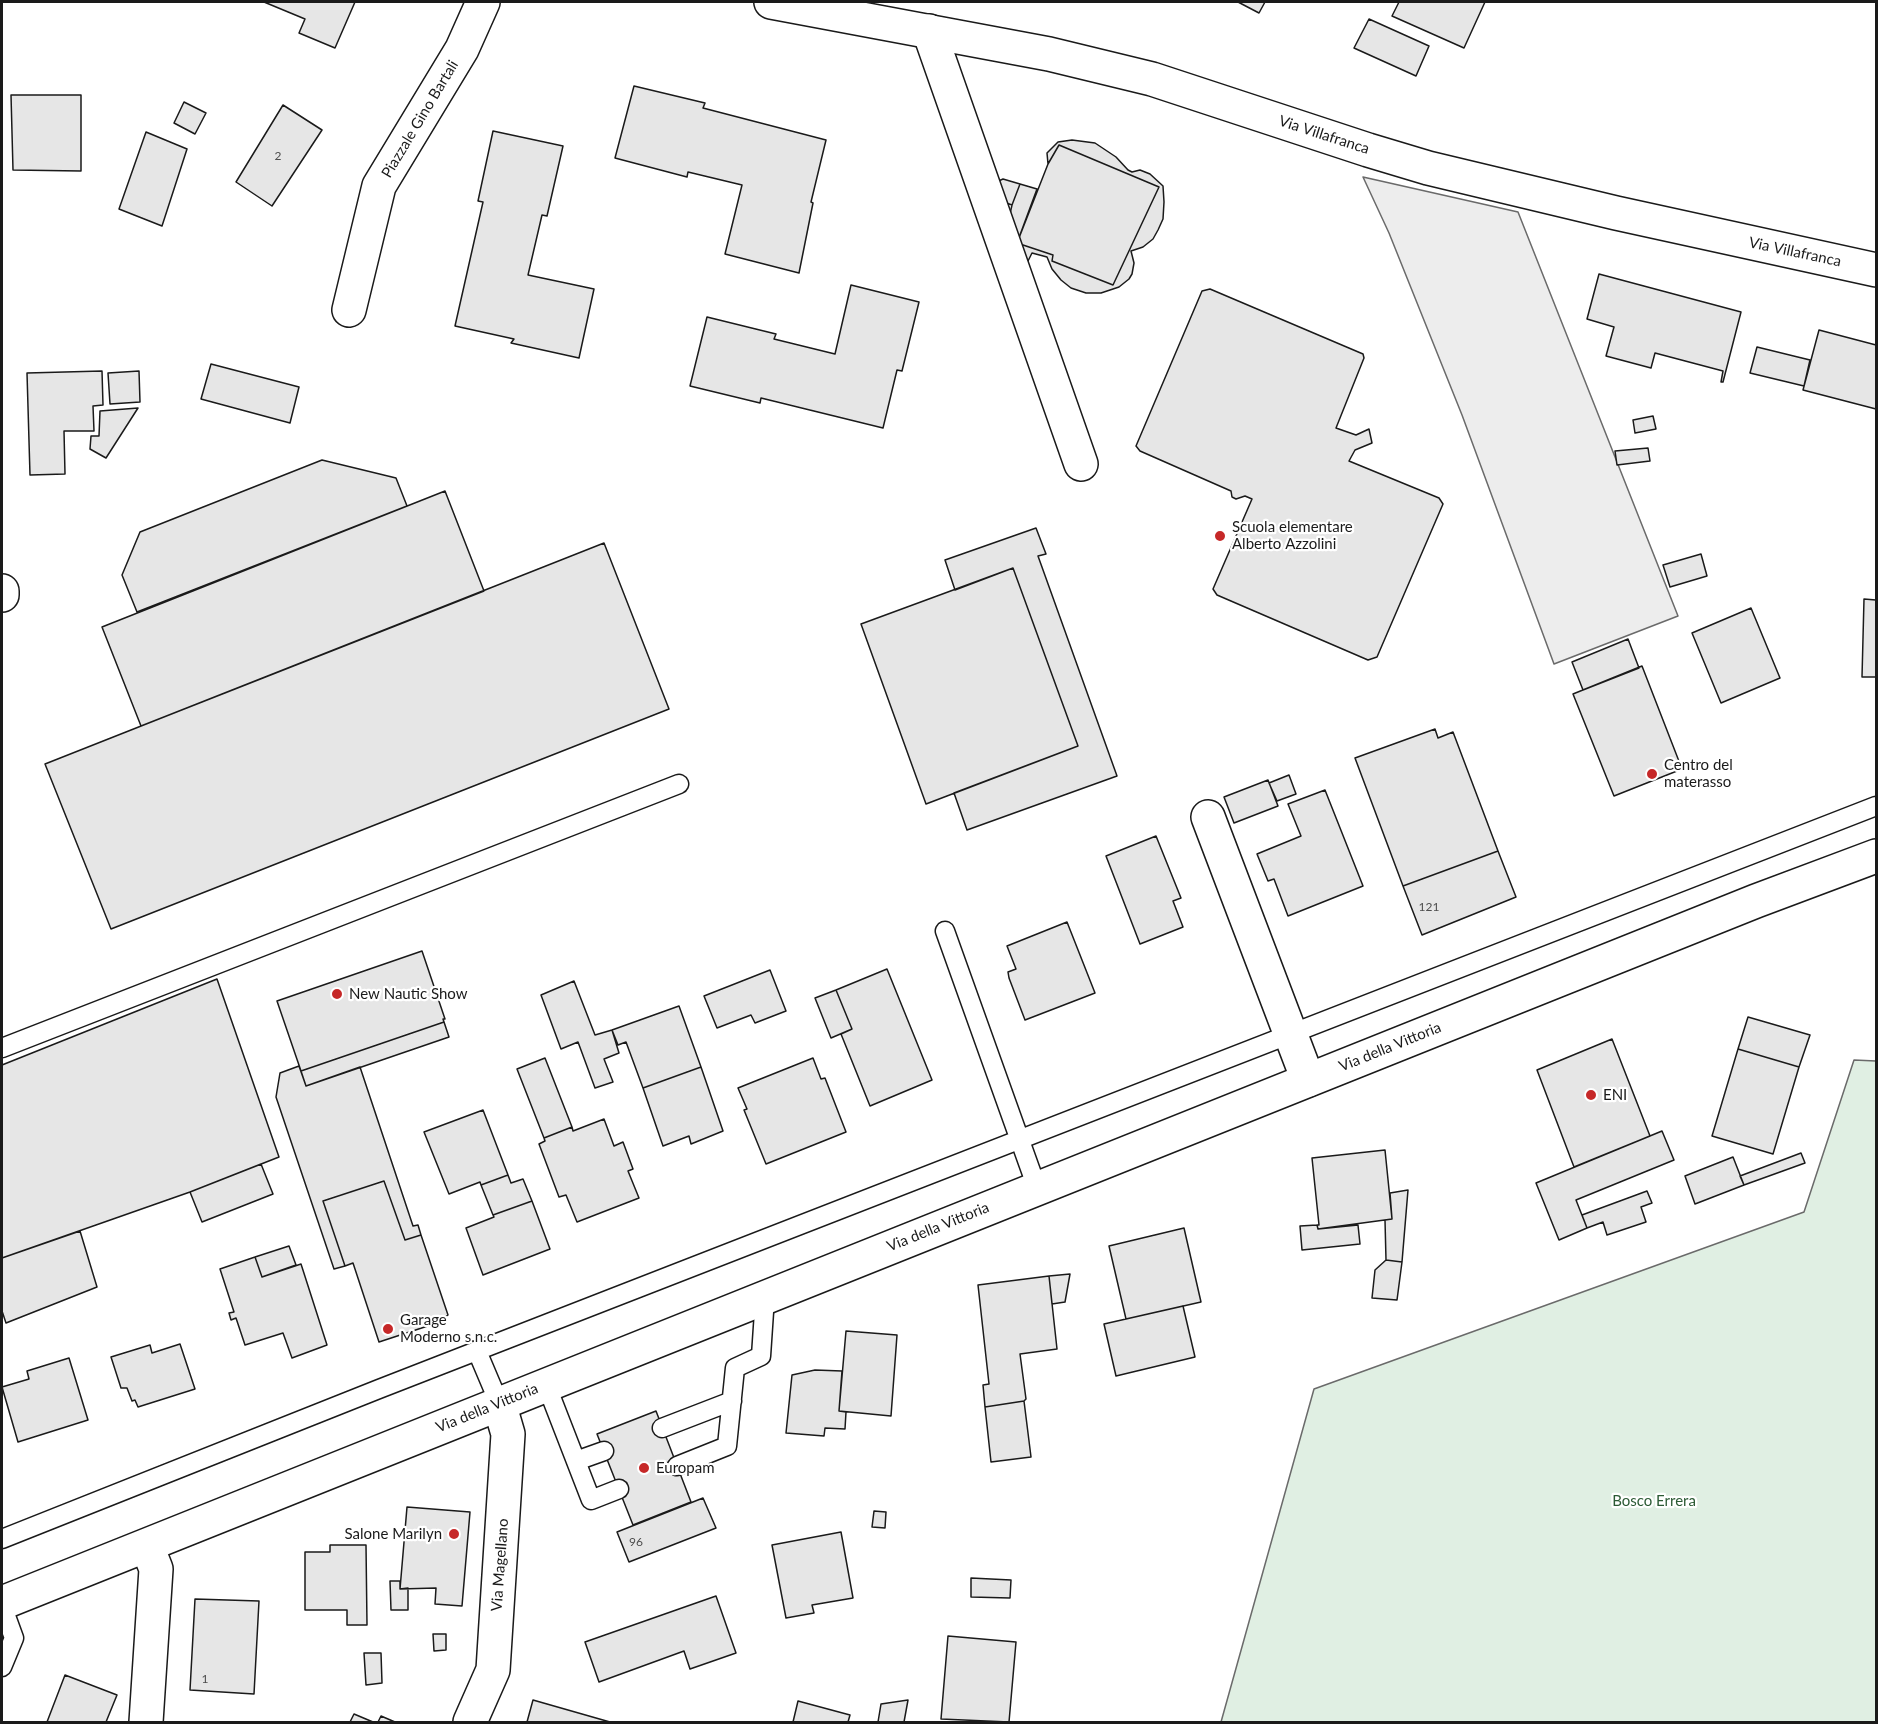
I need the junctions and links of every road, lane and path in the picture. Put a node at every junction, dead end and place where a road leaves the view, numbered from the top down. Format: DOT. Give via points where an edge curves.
graph roads {
  1 [pos="483,2"];
  2 [pos="771,2"];
  3 [pos="928,31"];
  4 [pos="1876,270"];
  5 [pos="349,310"];
  6 [pos="1081,465"];
  7 [pos="679,783"];
  8 [pos="1876,806"];
  9 [pos="1208,817"];
  10 [pos="1876,856"];
  11 [pos="945,931"];
  12 [pos="1291,1034"];
  13 [pos="2,1048"];
  14 [pos="1308,1080"];
  15 [pos="1020,1140"];
  16 [pos="1037,1188"];
  17 [pos="765,1297"];
  18 [pos="477,1351"];
  19 [pos="546,1384"];
  20 [pos="732,1401"];
  21 [pos="499,1403"];
  22 [pos="663,1428"];
  23 [pos="604,1451"];
  24 [pos="576,1461"];
  25 [pos="677,1467"];
  26 [pos="618,1489"];
  27 [pos="2,1539"];
  28 [pos="147,1546"];
  29 [pos="2,1604"];
  30 [pos="2,1667"];
  31 [pos="146,1722"];
  32 [pos="470,1722"];
  1 -- 5 [label="street, Piazzale Gino Bartali" via="462,49 379,186"];
  2 -- 3 [label="street, Via Villafranca"];
  3 -- 4 [label="street, Via Villafranca" via="1152,79 1428,168"];
  3 -- 6 [label="street"];
  7 -- 13 [label="lane"];
  8 -- 12 [label="lane"];
  9 -- 12 [label="street"];
  10 -- 14 [label="street, Via della Vittoria"];
  11 -- 15 [label="lane"];
  12 -- 14 [label="street"];
  12 -- 15 [label="lane"];
  14 -- 16 [label="street, Via della Vittoria"];
  15 -- 16 [label="lane"];
  15 -- 18 [label="lane"];
  16 -- 17 [label="street, Via della Vittoria"];
  17 -- 19 [label="street, Via della Vittoria"];
  17 -- 20 [label="lane" via="761,1356 735,1368"];
  18 -- 21 [label="lane"];
  18 -- 27 [label="lane"];
  19 -- 21 [label="street, Via della Vittoria"];
  19 -- 24 [label="lane"];
  20 -- 22 [label="lane"];
  20 -- 25 [label="lane" via="727,1446"];
  21 -- 28 [label="street, Via della Vittoria"];
  21 -- 32 [label="street, Via Magellano" via="508,1434 493,1670"];
  23 -- 24 [label="lane"];
  24 -- 26 [label="lane" via="591,1500"];
  28 -- 29 [label="street, Via della Vittoria"];
  28 -- 31 [label="street" via="156,1569"];
  29 -- 30 [label="lane" via="14,1638"];
}
